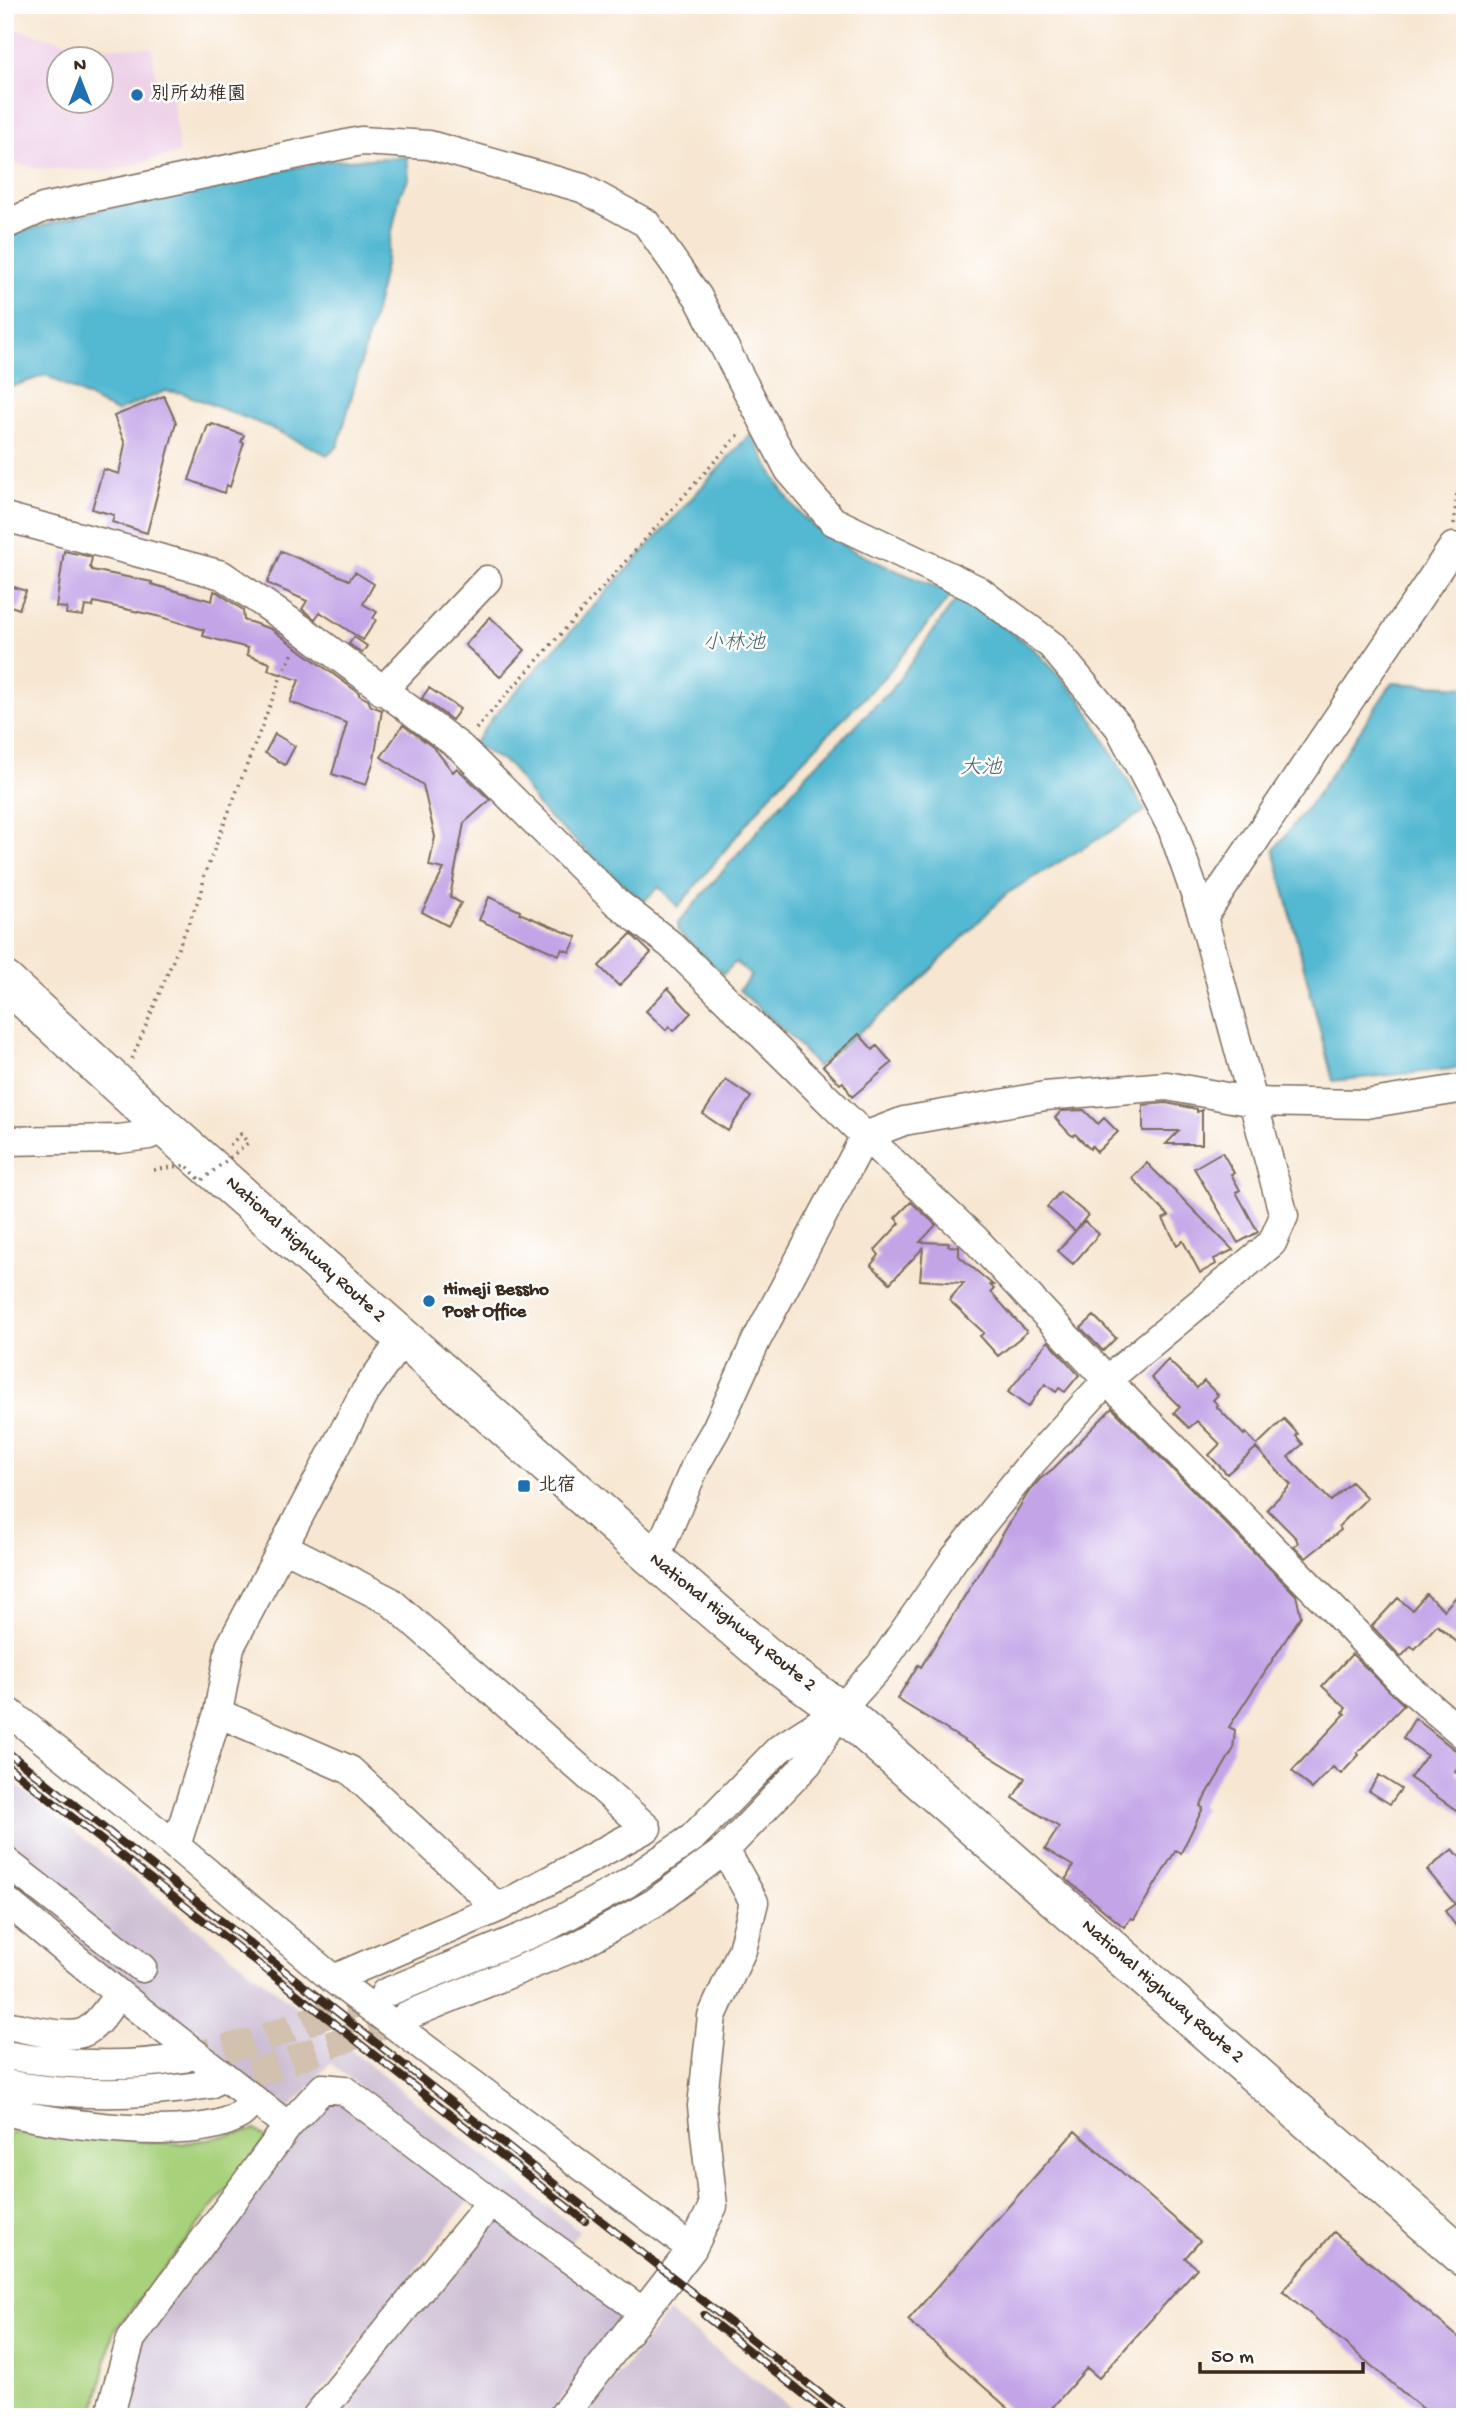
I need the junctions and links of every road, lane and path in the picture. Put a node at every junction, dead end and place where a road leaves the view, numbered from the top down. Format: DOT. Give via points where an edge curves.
graph roads {
  1 [pos="5,225"];
  2 [pos="758,412"];
  3 [pos="1465,472"];
  4 [pos="5,517"];
  5 [pos="1459,551"];
  6 [pos="487,580"];
  7 [pos="304,631"];
  8 [pos="382,691"];
  9 [pos="460,747"];
  10 [pos="1203,916"];
  11 [pos="5,981"];
  12 [pos="121,1087"];
  13 [pos="1465,1088"];
  14 [pos="1253,1102"];
  15 [pos="163,1126"];
  16 [pos="865,1136"];
  17 [pos="5,1141"];
  18 [pos="229,1146"];
  19 [pos="154,1170"];
  20 [pos="403,1338"];
  21 [pos="1107,1380"];
  22 [pos="284,1547"];
  23 [pos="655,1560"];
  24 [pos="5,1709"];
  25 [pos="840,1710"];
  26 [pos="218,1713"];
  27 [pos="1465,1736"];
  28 [pos="176,1846"];
  29 [pos="725,1850"];
  30 [pos="5,1861"];
  31 [pos="5,1900"];
  32 [pos="498,1908"];
  33 [pos="142,1968"];
  34 [pos="333,1979"];
  35 [pos="385,1993"];
  36 [pos="119,1994"];
  37 [pos="405,2016"];
  38 [pos="5,2025"];
  39 [pos="5,2054"];
  40 [pos="184,2058"];
  41 [pos="5,2084"];
  42 [pos="210,2084"];
  43 [pos="254,2100"];
  44 [pos="5,2111"];
  45 [pos="288,2126"];
  46 [pos="491,2202"];
  47 [pos="692,2249"];
  48 [pos="1465,2258"];
  49 [pos="643,2312"];
  50 [pos="109,2417"];
  51 [pos="316,2417"];
  52 [pos="562,2417"];
  1 -- 2 [label="street" via="43,208 361,141 429,145 582,188 646,223 698,297"];
  2 -- 9 [label="path"];
  2 -- 10 [label="street" via="789,470 833,520 978,590 1051,645 1119,727 1172,828"];
  3 -- 5 [label="path" via="1457,493"];
  4 -- 7 [label="street" via="222,575"];
  5 -- 10 [label="street"];
  6 -- 8 [label="street"];
  7 -- 8 [label="street"];
  7 -- 12 [label="path" via="282,674 202,891"];
  8 -- 9 [label="street"];
  9 -- 16 [label="street" via="616,902 671,945"];
  10 -- 14 [label="street"];
  11 -- 12 [label="highway, National Highway Route 2"];
  12 -- 15 [label="highway, National Highway Route 2"];
  13 -- 14 [label="street" via="1366,1104"];
  14 -- 16 [label="street" via="1167,1086 1045,1096 904,1121"];
  14 -- 21 [label="street" via="1284,1216 1272,1243"];
  15 -- 17 [label="street" via="149,1135 118,1139"];
  15 -- 20 [label="highway, National Highway Route 2"];
  16 -- 21 [label="street" via="975,1239"];
  16 -- 23 [label="street" via="756,1341"];
  18 -- 19 [label="path, bridge" via="242,1134 248,1143 201,1181 186,1165"];
  20 -- 22 [label="street" via="363,1395"];
  20 -- 23 [label="highway, National Highway Route 2"];
  21 -- 25 [label="street" via="1015,1483 954,1559 880,1666"];
  21 -- 27 [label="street" via="1401,1681"];
  22 -- 26 [label="street" via="230,1647"];
  22 -- 32 [label="street" via="390,1601 647,1828"];
  23 -- 25 [label="highway, National Highway Route 2" via="770,1659"];
  24 -- 28 [label="street"];
  25 -- 29 [label="street" via="808,1763"];
  25 -- 35 [label="street" via="779,1749 692,1838 626,1884 547,1927"];
  25 -- 48 [label="highway, National Highway Route 2"];
  26 -- 28 [label="street"];
  26 -- 32 [label="street" via="350,1770"];
  28 -- 34 [label="street"];
  29 -- 37 [label="street" via="654,1903 577,1946"];
  29 -- 47 [label="street" via="754,1902 742,1950 712,2016 702,2106 713,2206"];
  30 -- 33 [label="street"];
  31 -- 36 [label="street"];
  32 -- 34 [label="street"];
  34 -- 47 [label="street"];
  36 -- 38 [label="street" via="82,2033 57,2034"];
  36 -- 43 [label="street"];
  39 -- 40 [label="street" via="103,2065"];
  41 -- 42 [label="street" via="106,2095"];
  43 -- 44 [label="street" via="239,2116 214,2125 164,2130 39,2120"];
  43 -- 45 [label="street"];
  45 -- 46 [label="street" via="323,2088 344,2090"];
  45 -- 50 [label="street" via="131,2339"];
  46 -- 49 [label="street"];
  46 -- 51 [label="street"];
  47 -- 49 [label="street"];
  49 -- 52 [label="street"];
}
